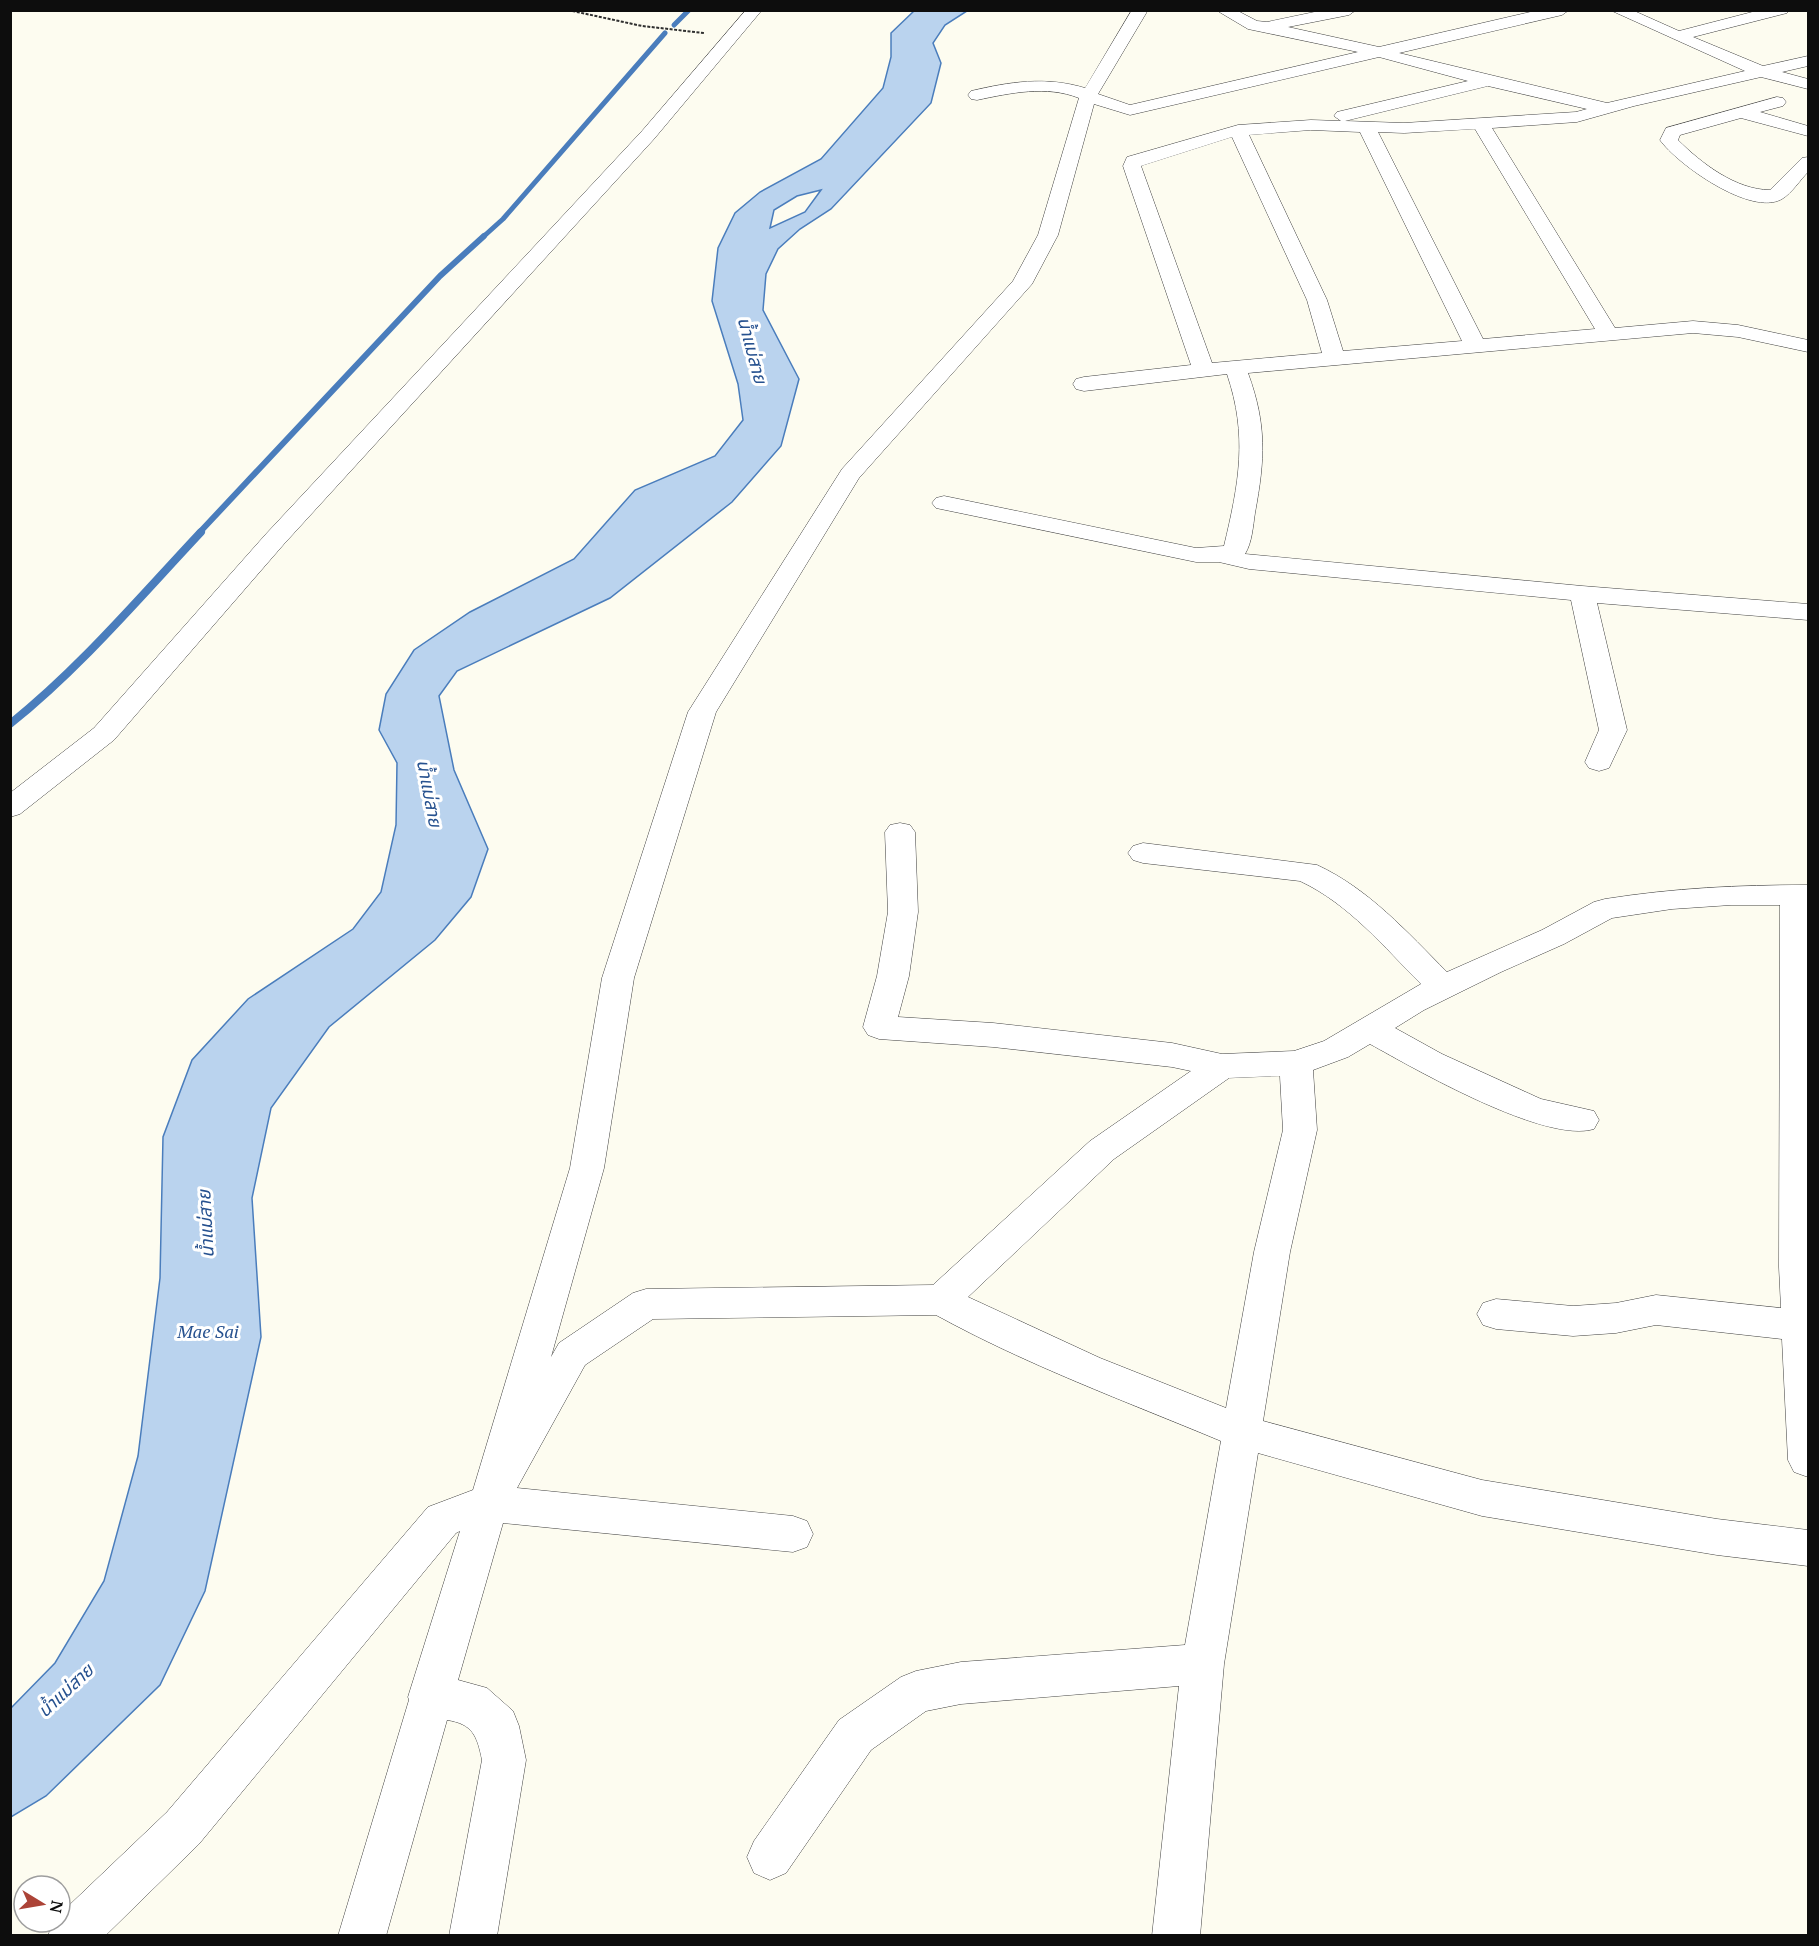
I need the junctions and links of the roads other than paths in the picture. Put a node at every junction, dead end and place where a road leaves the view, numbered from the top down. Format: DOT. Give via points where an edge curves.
graph roads {
  1 [pos="755,10"];
  2 [pos="1140,10"];
  3 [pos="1222,10"];
  4 [pos="1349,10"];
  5 [pos="1562,10"];
  6 [pos="1617,10"];
  7 [pos="1781,10"];
  8 [pos="1267,27"];
  9 [pos="1676,36"];
  10 [pos="1378,52"];
  11 [pos="1809,61"];
  12 [pos="1762,72"];
  13 [pos="1488,81"];
  14 [pos="1809,84"];
  15 [pos="977,95"];
  16 [pos="1088,97"];
  17 [pos="1776,102"];
  18 [pos="1608,109"];
  19 [pos="1743,113"];
  20 [pos="1481,124"];
  21 [pos="1311,125"];
  22 [pos="1367,128"];
  23 [pos="1238,130"];
  24 [pos="1809,131"];
  25 [pos="1809,162"];
  26 [pos="1610,335"];
  27 [pos="1809,346"];
  28 [pos="1476,347"];
  29 [pos="1336,359"];
  30 [pos="1235,367"];
  31 [pos="1204,369"];
  32 [pos="1084,384"];
  33 [pos="944,502"];
  34 [pos="1219,555"];
  35 [pos="1582,594"];
  36 [pos="1809,612"];
  37 [pos="1599,762"];
  38 [pos="10,808"];
  39 [pos="900,832"];
  40 [pos="1143,853"];
  41 [pos="1802,895"];
  42 [pos="1443,987"];
  43 [pos="1368,1029"];
  44 [pos="1296,1063"];
  45 [pos="1222,1066"];
  46 [pos="1582,1120"];
  47 [pos="941,1300"];
  48 [pos="1496,1314"];
  49 [pos="1804,1341"];
  50 [pos="1242,1432"];
  51 [pos="1809,1460"];
  52 [pos="487,1503"];
  53 [pos="793,1534"];
  54 [pos="1809,1548"];
  55 [pos="1203,1664"];
  56 [pos="430,1697"];
  57 [pos="770,1857"];
  58 [pos="70,1935"];
  59 [pos="362,1935"];
  60 [pos="472,1935"];
  61 [pos="1176,1935"];
  1 -- 38 [label="street" via="648,135 274,539 104,734"];
  2 -- 16 [label="street"];
  3 -- 8 [label="street" via="1254,26"];
  4 -- 8 [label="street"];
  5 -- 10 [label="street"];
  6 -- 9 [label="street"];
  7 -- 9 [label="street"];
  8 -- 10 [label="street"];
  9 -- 12 [label="street"];
  10 -- 13 [label="street"];
  10 -- 16 [label="street" via="1130,110"];
  11 -- 12 [label="street"];
  12 -- 14 [label="street"];
  12 -- 18 [label="street"];
  13 -- 18 [label="street"];
  13 -- 21 [label="street"];
  15 -- 16 [label="street" via="1037,85 1074,90"];
  16 -- 52 [label="street" via="1048,235 1022,284 850,474 702,712 618,978 587,1168"];
  17 -- 19 [label="street"];
  18 -- 20 [label="street" via="1577,117"];
  19 -- 24 [label="street"];
  19 -- 25 [label="street" via="1672,132 1669,140 1717,180 1763,195 1775,195"];
  20 -- 22 [label="street"];
  20 -- 26 [label="street"];
  21 -- 22 [label="street"];
  21 -- 23 [label="street"];
  22 -- 28 [label="street"];
  23 -- 29 [label="street" via="1317,300"];
  23 -- 31 [label="street" via="1133,160 1132,166"];
  26 -- 27 [label="street" via="1708,327"];
  26 -- 28 [label="street"];
  28 -- 29 [label="street"];
  29 -- 30 [label="street"];
  30 -- 31 [label="street"];
  30 -- 34 [label="street" via="1250,416 1252,446 1235,550"];
  31 -- 32 [label="street"];
  33 -- 34 [label="street" via="1196,555"];
  34 -- 35 [label="street" via="1249,562"];
  35 -- 36 [label="street"];
  35 -- 37 [label="street" via="1613,730"];
  39 -- 45 [label="street" via="903,912 893,976 879,1027 1172,1055"];
  40 -- 42 [label="street" via="1306,872 1324,879 1374,920"];
  41 -- 42 [label="street" via="1672,899 1605,909"];
  41 -- 49 [label="street" via="1797,1267"];
  42 -- 43 [label="street"];
  43 -- 44 [label="street" via="1336,1049"];
  43 -- 46 [label="street" via="1534,1110"];
  44 -- 45 [label="street"];
  44 -- 50 [label="street" via="1300,1130 1272,1252"];
  45 -- 47 [label="street" via="1102,1150"];
  47 -- 50 [label="street" via="1087,1369"];
  47 -- 52 [label="street" via="646,1304 572,1354"];
  48 -- 49 [label="street" via="1573,1321 1656,1310"];
  49 -- 51 [label="street"];
  50 -- 54 [label="street" via="1482,1498"];
  50 -- 55 [label="street"];
  52 -- 53 [label="street"];
  52 -- 56 [label="street"];
  52 -- 58 [label="street" via="442,1520 183,1828"];
  55 -- 57 [label="street" via="961,1683 916,1692 855,1735"];
  55 -- 61 [label="street"];
  56 -- 59 [label="street"];
  56 -- 60 [label="street" via="472,1703 497,1726 504,1760"];
}
